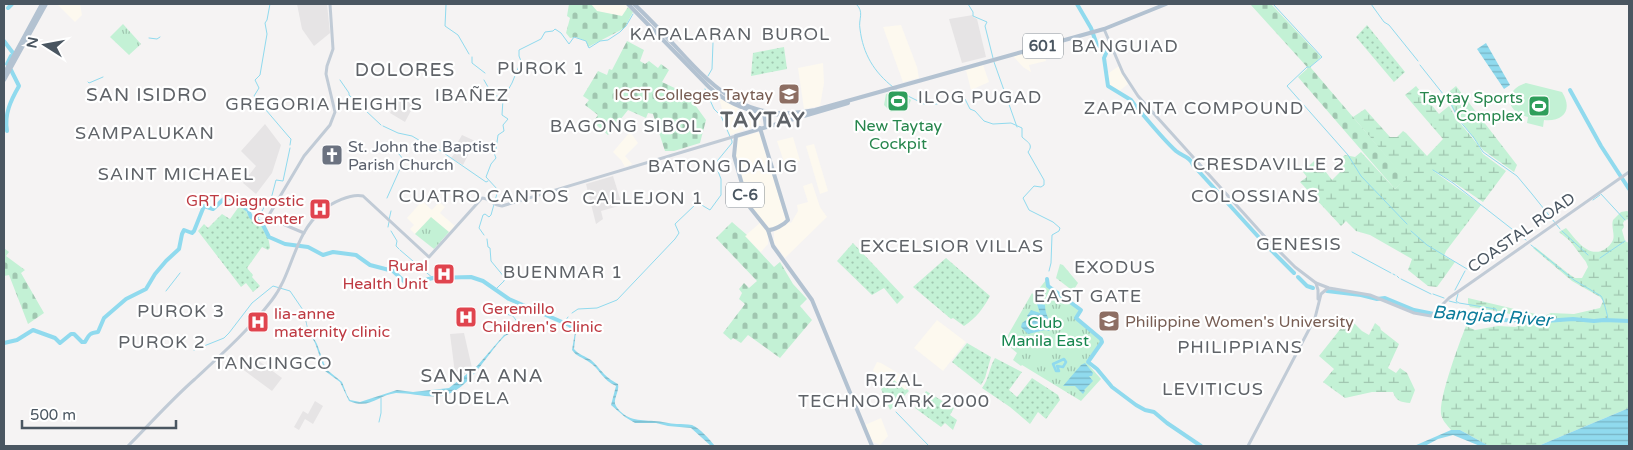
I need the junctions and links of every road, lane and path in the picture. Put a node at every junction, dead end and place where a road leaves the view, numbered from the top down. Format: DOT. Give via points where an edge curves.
graph roads {
  1 [pos="42,4"];
  2 [pos="46,4"];
  3 [pos="330,4"];
  4 [pos="628,4"];
  5 [pos="634,4"];
  6 [pos="1166,4"];
  7 [pos="638,11"];
  8 [pos="1104,29"];
  9 [pos="4,74"];
  10 [pos="4,80"];
  11 [pos="871,95"];
  12 [pos="764,112"];
  13 [pos="805,113"];
  14 [pos="766,127"];
  15 [pos="760,128"];
  16 [pos="732,137"];
  17 [pos="1629,172"];
  18 [pos="771,230"];
  19 [pos="304,233"];
  20 [pos="1316,283"];
  21 [pos="1329,288"];
  22 [pos="1318,304"];
  23 [pos="128,446"];
  24 [pos="872,446"];
  25 [pos="1248,446"];
  1 -- 9 [label="main road"];
  2 -- 10 [label="main road"];
  3 -- 19 [label="main road" via="333,49 326,74 335,112 269,215 269,218"];
  4 -- 7 [label="main road"];
  5 -- 7 [label="main road"];
  6 -- 8 [label="main road, 601"];
  7 -- 12 [label="main road" via="713,91 740,107"];
  8 -- 11 [label="main road, 601"];
  8 -- 20 [label="main road" via="1123,73 1138,96 1266,238"];
  11 -- 13 [label="main road, 601"];
  11 -- 13 [label="main road, 601"];
  12 -- 13 [label="main road"];
  12 -- 14 [label="main road"];
  13 -- 14 [label="main road, 601"];
  14 -- 15 [label="main road, 601"];
  15 -- 16 [label="main road"];
  15 -- 18 [label="main road, C-6" via="788,220"];
  16 -- 18 [label="main road, C-6" via="734,160 748,204"];
  16 -- 19 [label="main road" via="502,206 481,199 429,257 363,196 354,195 322,211"];
  17 -- 21 [label="main road, COASTAL ROAD" via="1449,298 1431,316 1414,313 1370,295"];
  18 -- 24 [label="main road, C-6" via="773,246 812,300"];
  19 -- 23 [label="main road" via="271,302 235,342"];
  20 -- 21 [label="main road"];
  20 -- 22 [label="main road"];
  21 -- 22 [label="main road" via="1321,294"];
  22 -- 25 [label="main road" via="1312,324"];
}
